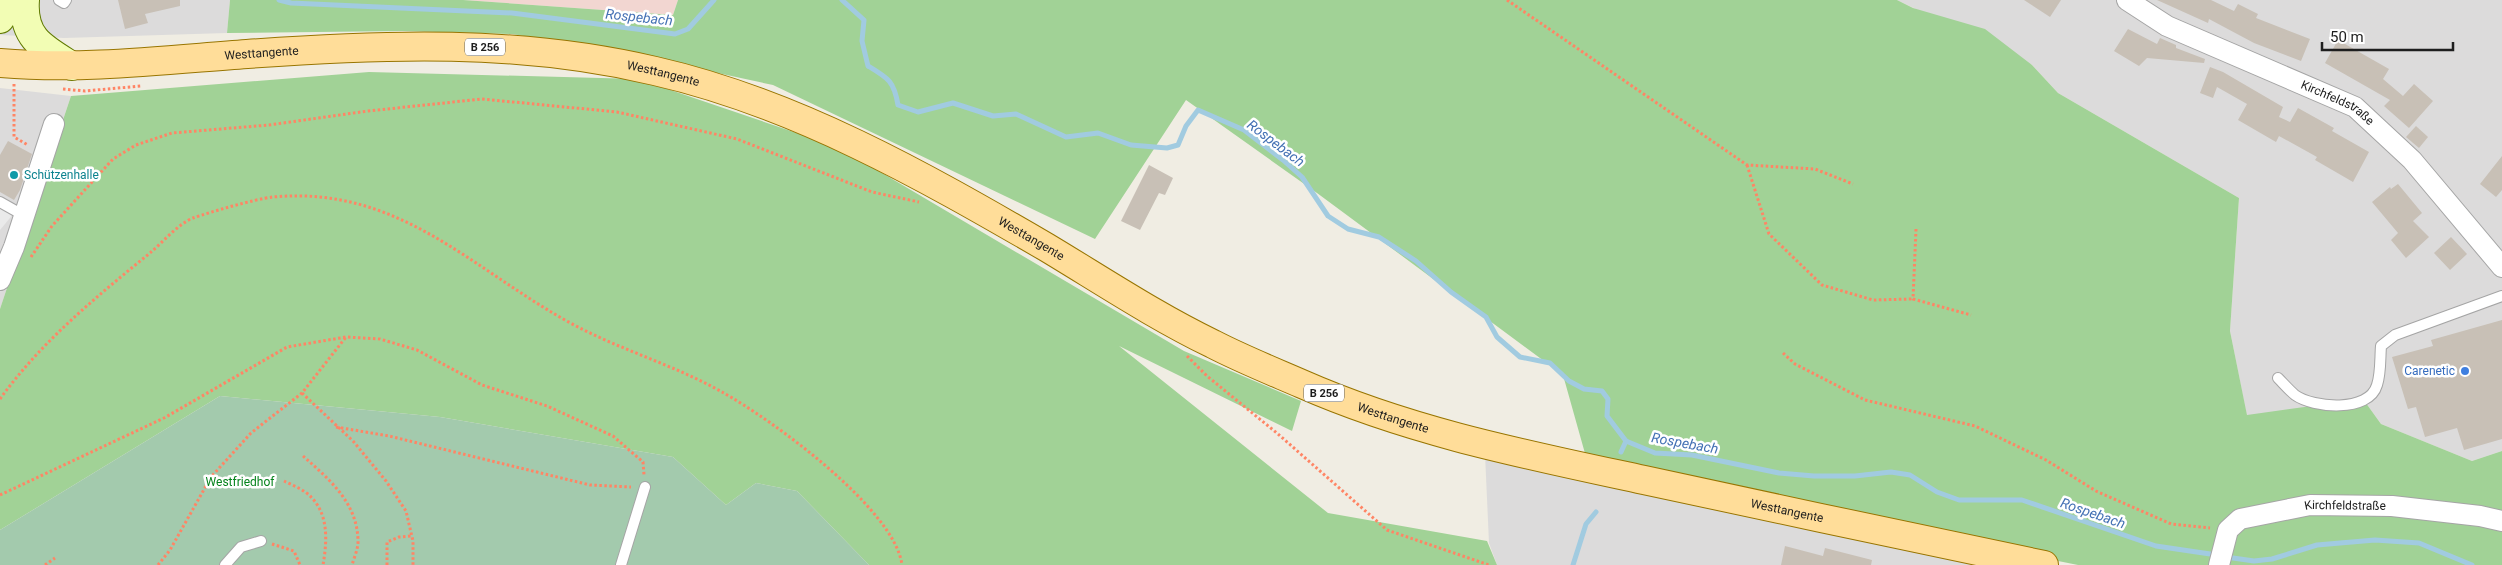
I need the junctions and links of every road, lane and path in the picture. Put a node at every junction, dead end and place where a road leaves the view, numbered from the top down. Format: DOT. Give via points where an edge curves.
graph roads {
  1 [pos="14,0"];
  2 [pos="25,0"];
  3 [pos="59,0"];
  4 [pos="66,0"];
  5 [pos="1507,0"];
  6 [pos="2126,0"];
  7 [pos="0,19"];
  8 [pos="7,73"];
  9 [pos="66,78"];
  10 [pos="144,86"];
  11 [pos="54,124"];
  12 [pos="44,153"];
  13 [pos="1747,165"];
  14 [pos="1853,184"];
  15 [pos="908,194"];
  16 [pos="0,202"];
  17 [pos="23,215"];
  18 [pos="1916,229"];
  19 [pos="2500,257"];
  20 [pos="26,264"];
  21 [pos="0,280"];
  22 [pos="2502,296"];
  23 [pos="1913,299"];
  24 [pos="1971,315"];
  25 [pos="346,337"];
  26 [pos="1783,353"];
  27 [pos="1193,355"];
  28 [pos="2278,378"];
  29 [pos="302,394"];
  30 [pos="0,399"];
  31 [pos="336,427"];
  32 [pos="303,456"];
  33 [pos="284,481"];
  34 [pos="645,487"];
  35 [pos="0,495"];
  36 [pos="2502,521"];
  37 [pos="412,536"];
  38 [pos="2226,537"];
  39 [pos="261,541"];
  40 [pos="56,558"];
  41 [pos="45,565"];
  42 [pos="158,565"];
  43 [pos="225,565"];
  44 [pos="300,565"];
  45 [pos="324,565"];
  46 [pos="352,565"];
  47 [pos="387,565"];
  48 [pos="413,565"];
  49 [pos="622,565"];
  50 [pos="902,565"];
  51 [pos="1489,565"];
  52 [pos="2044,565"];
  53 [pos="2219,565"];
  1 -- 7 [label="street"];
  2 -- 9 [label="street" via="24,14 30,33 50,53"];
  3 -- 4 [label="lane" via="64,3"];
  5 -- 13 [label="path"];
  6 -- 19 [label="street, Kirchfeldstraße" via="2168,26 2355,107 2412,160"];
  8 -- 9 [label="main road, Westtangente / B 256"];
  8 -- 12 [label="path" via="14,137"];
  9 -- 10 [label="path" via="85,92"];
  9 -- 52 [label="main road, Westtangente / B 256" via="308,49 426,44 545,52 660,72 741,94 830,130 965,202 1214,345 1309,388 1420,428"];
  11 -- 12 [label="street"];
  12 -- 17 [label="street"];
  13 -- 14 [label="path" via="1815,170"];
  13 -- 23 [label="path" via="1769,234 1822,285 1873,300"];
  15 -- 20 [label="path" via="922,203 872,192 736,139 617,112 482,99 269,125 172,133 136,145 113,159 52,226"];
  16 -- 17 [label="lane"];
  17 -- 21 [label="street"];
  18 -- 23 [label="path"];
  22 -- 28 [label="lane" via="2395,335 2381,346 2377,386 2366,399 2333,407 2316,403 2295,395"];
  23 -- 24 [label="path"];
  25 -- 29 [label="path"];
  25 -- 34 [label="path" via="380,339 417,350 482,385 547,406 613,436 643,462"];
  25 -- 35 [label="path" via="287,347 164,418"];
  26 -- 38 [label="path" via="1795,364 1866,400 1975,426 2046,460 2096,491 2172,524"];
  27 -- 51 [label="path" via="1184,350 1190,362 1387,530"];
  29 -- 31 [label="path"];
  29 -- 42 [label="path" via="251,433 211,477 170,550"];
  30 -- 50 [label="path" via="71,318 190,219 270,198 309,196 344,200 397,217 448,243 573,325 703,383 756,412 842,481 874,513 897,544"];
  31 -- 34 [label="path" via="389,436 590,485"];
  31 -- 37 [label="path" via="353,441 386,481 406,511"];
  32 -- 46 [label="path" via="334,483 346,501 358,542"];
  33 -- 45 [label="path" via="311,496 322,512 327,543"];
  34 -- 49 [label="lane"];
  36 -- 38 [label="street, Kirchfeldstraße" via="2392,506 2310,505 2240,519"];
  37 -- 47 [label="path" via="388,542"];
  37 -- 48 [label="path"];
  38 -- 53 [label="street"];
  39 -- 43 [label="lane" via="242,547"];
  39 -- 44 [label="path" via="294,551"];
  40 -- 41 [label="path"];
}
